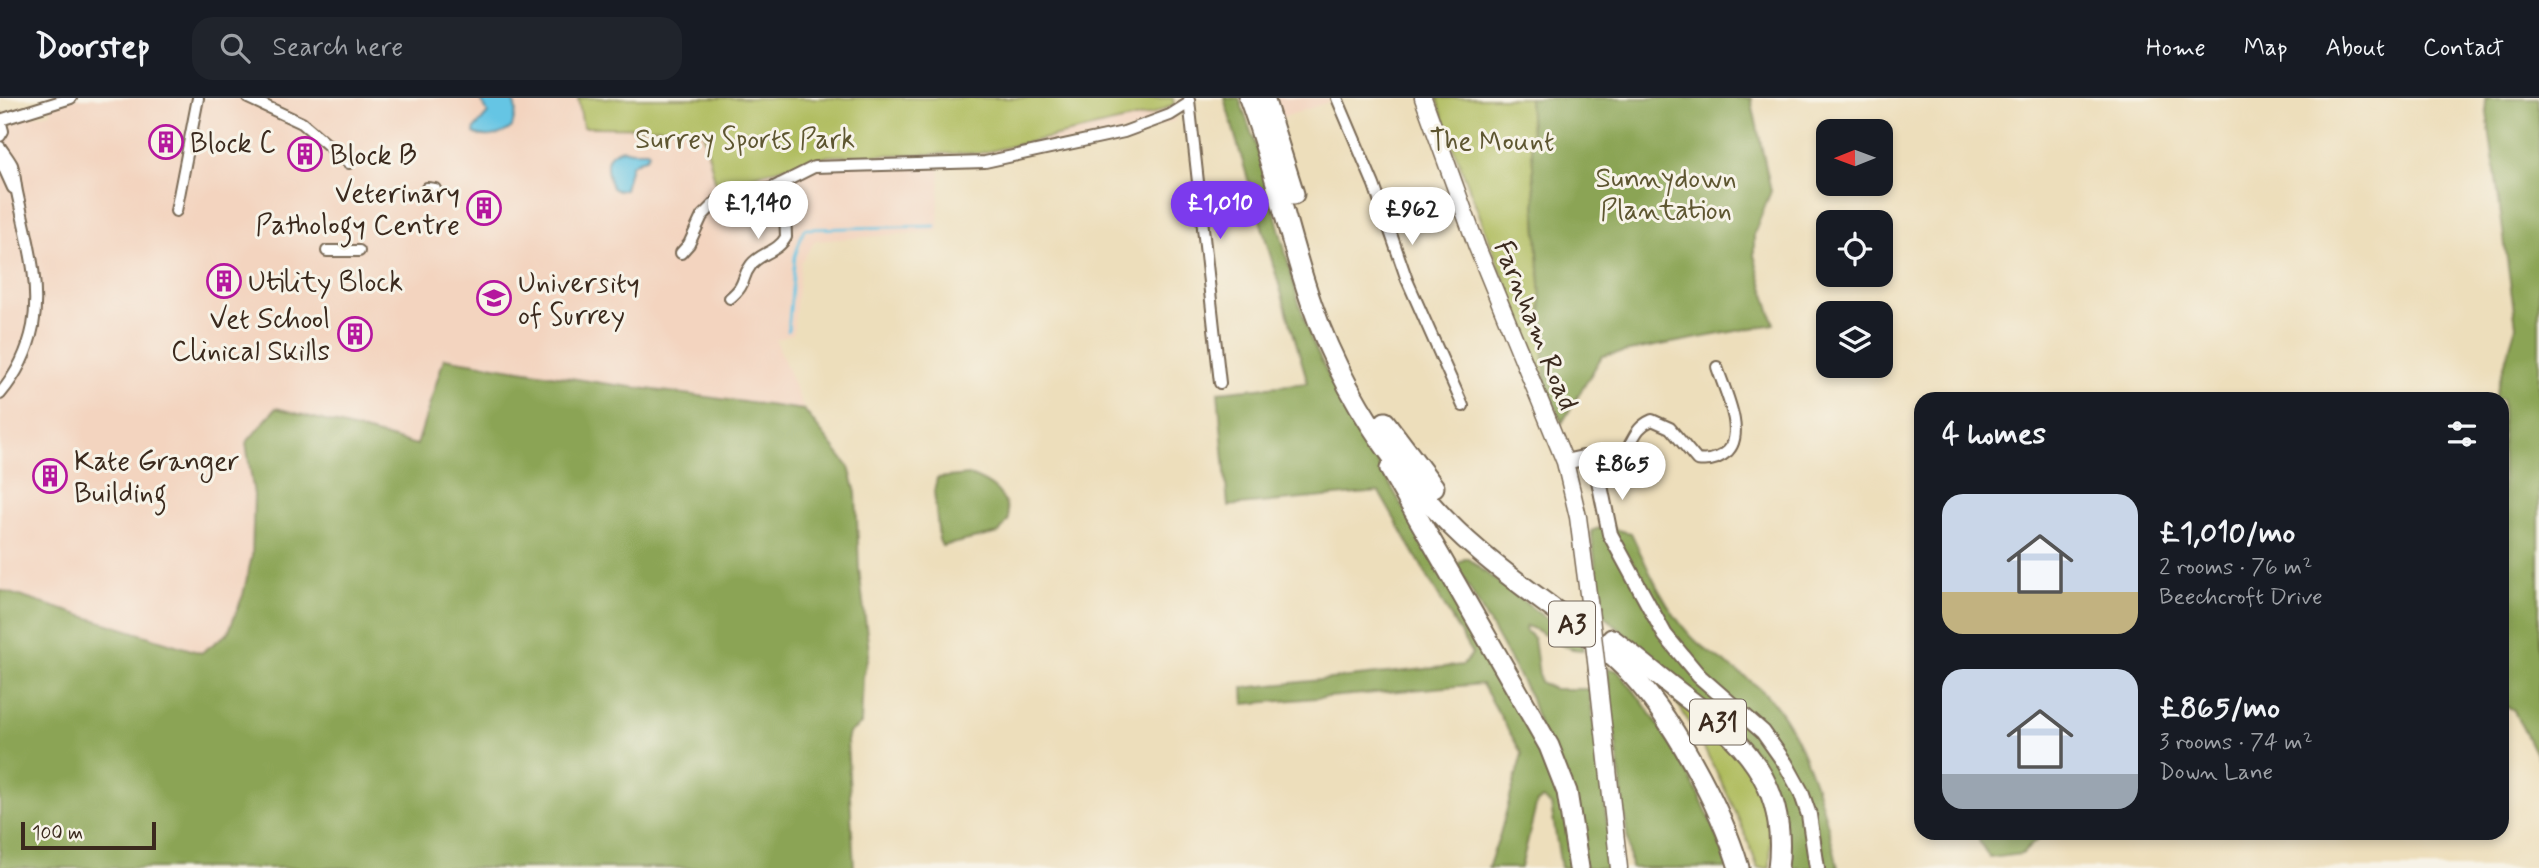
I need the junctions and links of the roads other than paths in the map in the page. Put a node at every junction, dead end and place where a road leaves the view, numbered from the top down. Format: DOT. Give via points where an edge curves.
graph roads {
  1 [pos="71,98"];
  2 [pos="198,98"];
  3 [pos="248,98"];
  4 [pos="1249,98"];
  5 [pos="1264,98"];
  6 [pos="1337,98"];
  7 [pos="1423,98"];
  8 [pos="52,101"];
  9 [pos="1189,101"];
  10 [pos="0,120"];
  11 [pos="0,136"];
  12 [pos="0,147"];
  13 [pos="349,163"];
  14 [pos="780,184"];
  15 [pos="176,211"];
  16 [pos="327,251"];
  17 [pos="359,251"];
  18 [pos="681,253"];
  19 [pos="730,298"];
  20 [pos="1717,367"];
  21 [pos="1220,383"];
  22 [pos="0,394"];
  23 [pos="1463,406"];
  24 [pos="1362,411"];
  25 [pos="1566,463"];
  26 [pos="1597,471"];
  27 [pos="1612,639"];
  28 [pos="1579,868"];
  29 [pos="1619,868"];
  30 [pos="1739,868"];
  31 [pos="1751,868"];
  32 [pos="1778,868"];
  33 [pos="1816,868"];
  1 -- 8 [label="street"];
  2 -- 15 [label="street"];
  3 -- 13 [label="street" via="302,123"];
  4 -- 24 [label="highway, A3" via="1312,306"];
  5 -- 27 [label="highway, A3" via="1319,285 1366,392 1422,473 1475,531"];
  6 -- 23 [label="street" via="1407,280"];
  7 -- 25 [label="main road, Farnham Road" via="1477,247"];
  8 -- 10 [label="street"];
  9 -- 14 [label="street" via="1171,114 1124,132 985,162 820,166"];
  9 -- 21 [label="street"];
  10 -- 11 [label="street"];
  12 -- 22 [label="street" via="11,163 34,285 31,335 12,379"];
  14 -- 18 [label="street" via="718,200 702,216"];
  14 -- 19 [label="street" via="786,237 751,264 742,288"];
  16 -- 17 [label="street"];
  20 -- 26 [label="street" via="1736,427 1736,438 1723,455 1697,460 1670,428 1652,420 1636,431 1625,453"];
  24 -- 28 [label="highway, A3" via="1405,496 1549,746 1567,792"];
  24 -- 30 [label="highway, A3" via="1398,465 1455,530 1605,650 1641,685 1696,771"];
  25 -- 26 [label="street" via="1583,458"];
  25 -- 29 [label="main road, Farnham Road, bridge" via="1578,517"];
  26 -- 33 [label="street" via="1610,534 1665,635 1699,676 1763,732 1785,763 1809,815"];
  27 -- 31 [label="highway, A3" via="1672,707 1730,812"];
  27 -- 32 [label="highway, A31" via="1710,715 1746,750 1775,809 1780,838"];
}
